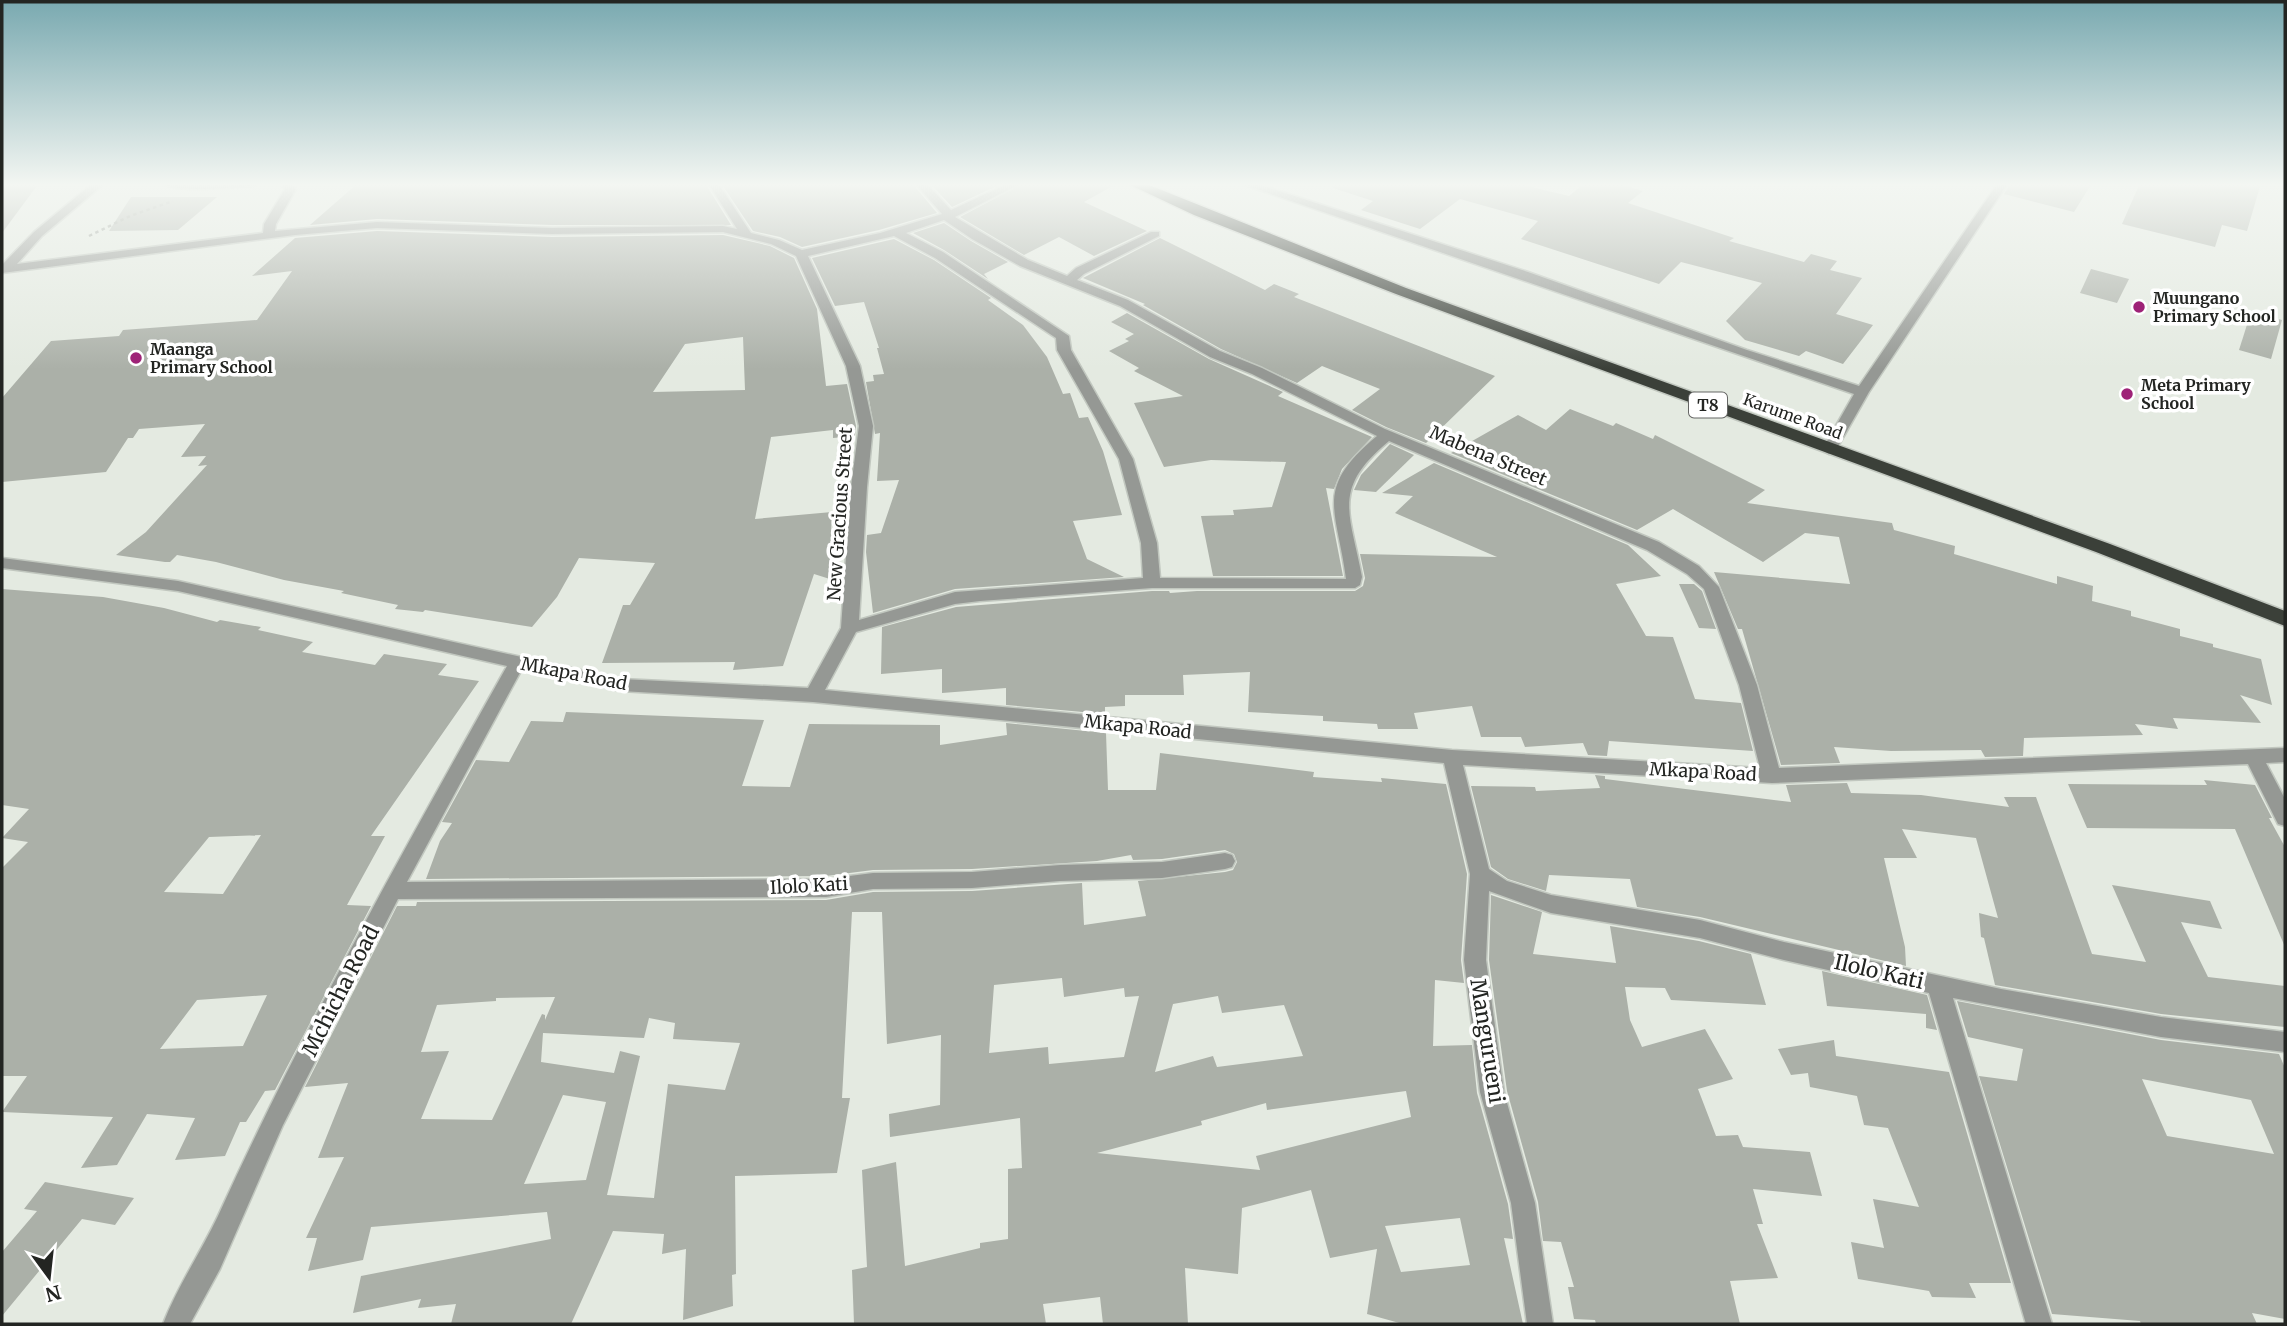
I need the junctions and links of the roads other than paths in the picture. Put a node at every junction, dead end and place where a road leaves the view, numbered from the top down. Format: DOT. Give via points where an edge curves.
graph roads {
  1 [pos="27,245"];
  2 [pos="195,245"];
  3 [pos="781,245"];
  4 [pos="843,245"];
  5 [pos="920,245"];
  6 [pos="990,245"];
  7 [pos="1133,245"];
  8 [pos="1283,245"];
  9 [pos="1432,245"];
  10 [pos="1962,245"];
  11 [pos="801,254"];
  12 [pos="4,268"];
  13 [pos="1065,281"];
  14 [pos="1863,392"];
  15 [pos="1387,435"];
  16 [pos="1829,450"];
  17 [pos="2,563"];
  18 [pos="1152,583"];
  19 [pos="2285,619"];
  20 [pos="850,628"];
  21 [pos="517,663"];
  22 [pos="813,695"];
  23 [pos="2285,755"];
  24 [pos="1452,757"];
  25 [pos="2254,757"];
  26 [pos="1772,776"];
  27 [pos="2285,818"];
  28 [pos="1225,861"];
  29 [pos="1480,874"];
  30 [pos="392,891"];
  31 [pos="1938,985"];
  32 [pos="2285,1042"];
  33 [pos="176,1324"];
  34 [pos="1540,1324"];
  35 [pos="2039,1324"];
  1 -- 12 [label="street"];
  2 -- 12 [label="street"];
  3 -- 11 [label="street"];
  4 -- 11 [label="street"];
  5 -- 18 [label="street" via="1062,336 1064,350 1126,459 1149,543"];
  6 -- 13 [label="street, Mabena Street"];
  7 -- 13 [label="street"];
  8 -- 16 [label="highway, Karume Road / T8"];
  9 -- 14 [label="street"];
  10 -- 14 [label="street"];
  11 -- 20 [label="street, New Gracious Street" via="853,366 866,426"];
  13 -- 15 [label="street, Mabena Street" via="1124,303 1215,354"];
  14 -- 16 [label="street"];
  15 -- 18 [label="street" via="1350,471 1342,487 1354,581 1340,585"];
  15 -- 26 [label="street, Mabena Street" via="1653,546 1693,570 1711,586 1748,685"];
  16 -- 19 [label="highway, Karume Road / T8"];
  17 -- 21 [label="street, Mkapa Road" via="178,586"];
  18 -- 20 [label="street" via="955,598"];
  20 -- 22 [label="street, New Gracious Street"];
  21 -- 22 [label="street, Mkapa Road" via="621,685"];
  21 -- 30 [label="street, Mchicha Road"];
  22 -- 24 [label="street, Mkapa Road"];
  23 -- 25 [label="street, Mkapa Road"];
  24 -- 26 [label="street, Mkapa Road"];
  24 -- 29 [label="street, Mangurueni"];
  25 -- 26 [label="street, Mkapa Road"];
  25 -- 27 [label="street"];
  28 -- 30 [label="street, Ilolo Kati" via="1162,870 873,881 826,888"];
  29 -- 31 [label="street, Ilolo Kati" via="1500,887 1551,904 1700,929"];
  29 -- 34 [label="street, Mangurueni" via="1477,973 1492,1092 1523,1203"];
  30 -- 33 [label="street, Mchicha Road" via="275,1117 211,1260"];
  31 -- 32 [label="street, Ilolo Kati" via="2161,1027"];
  31 -- 35 [label="street"];
}
